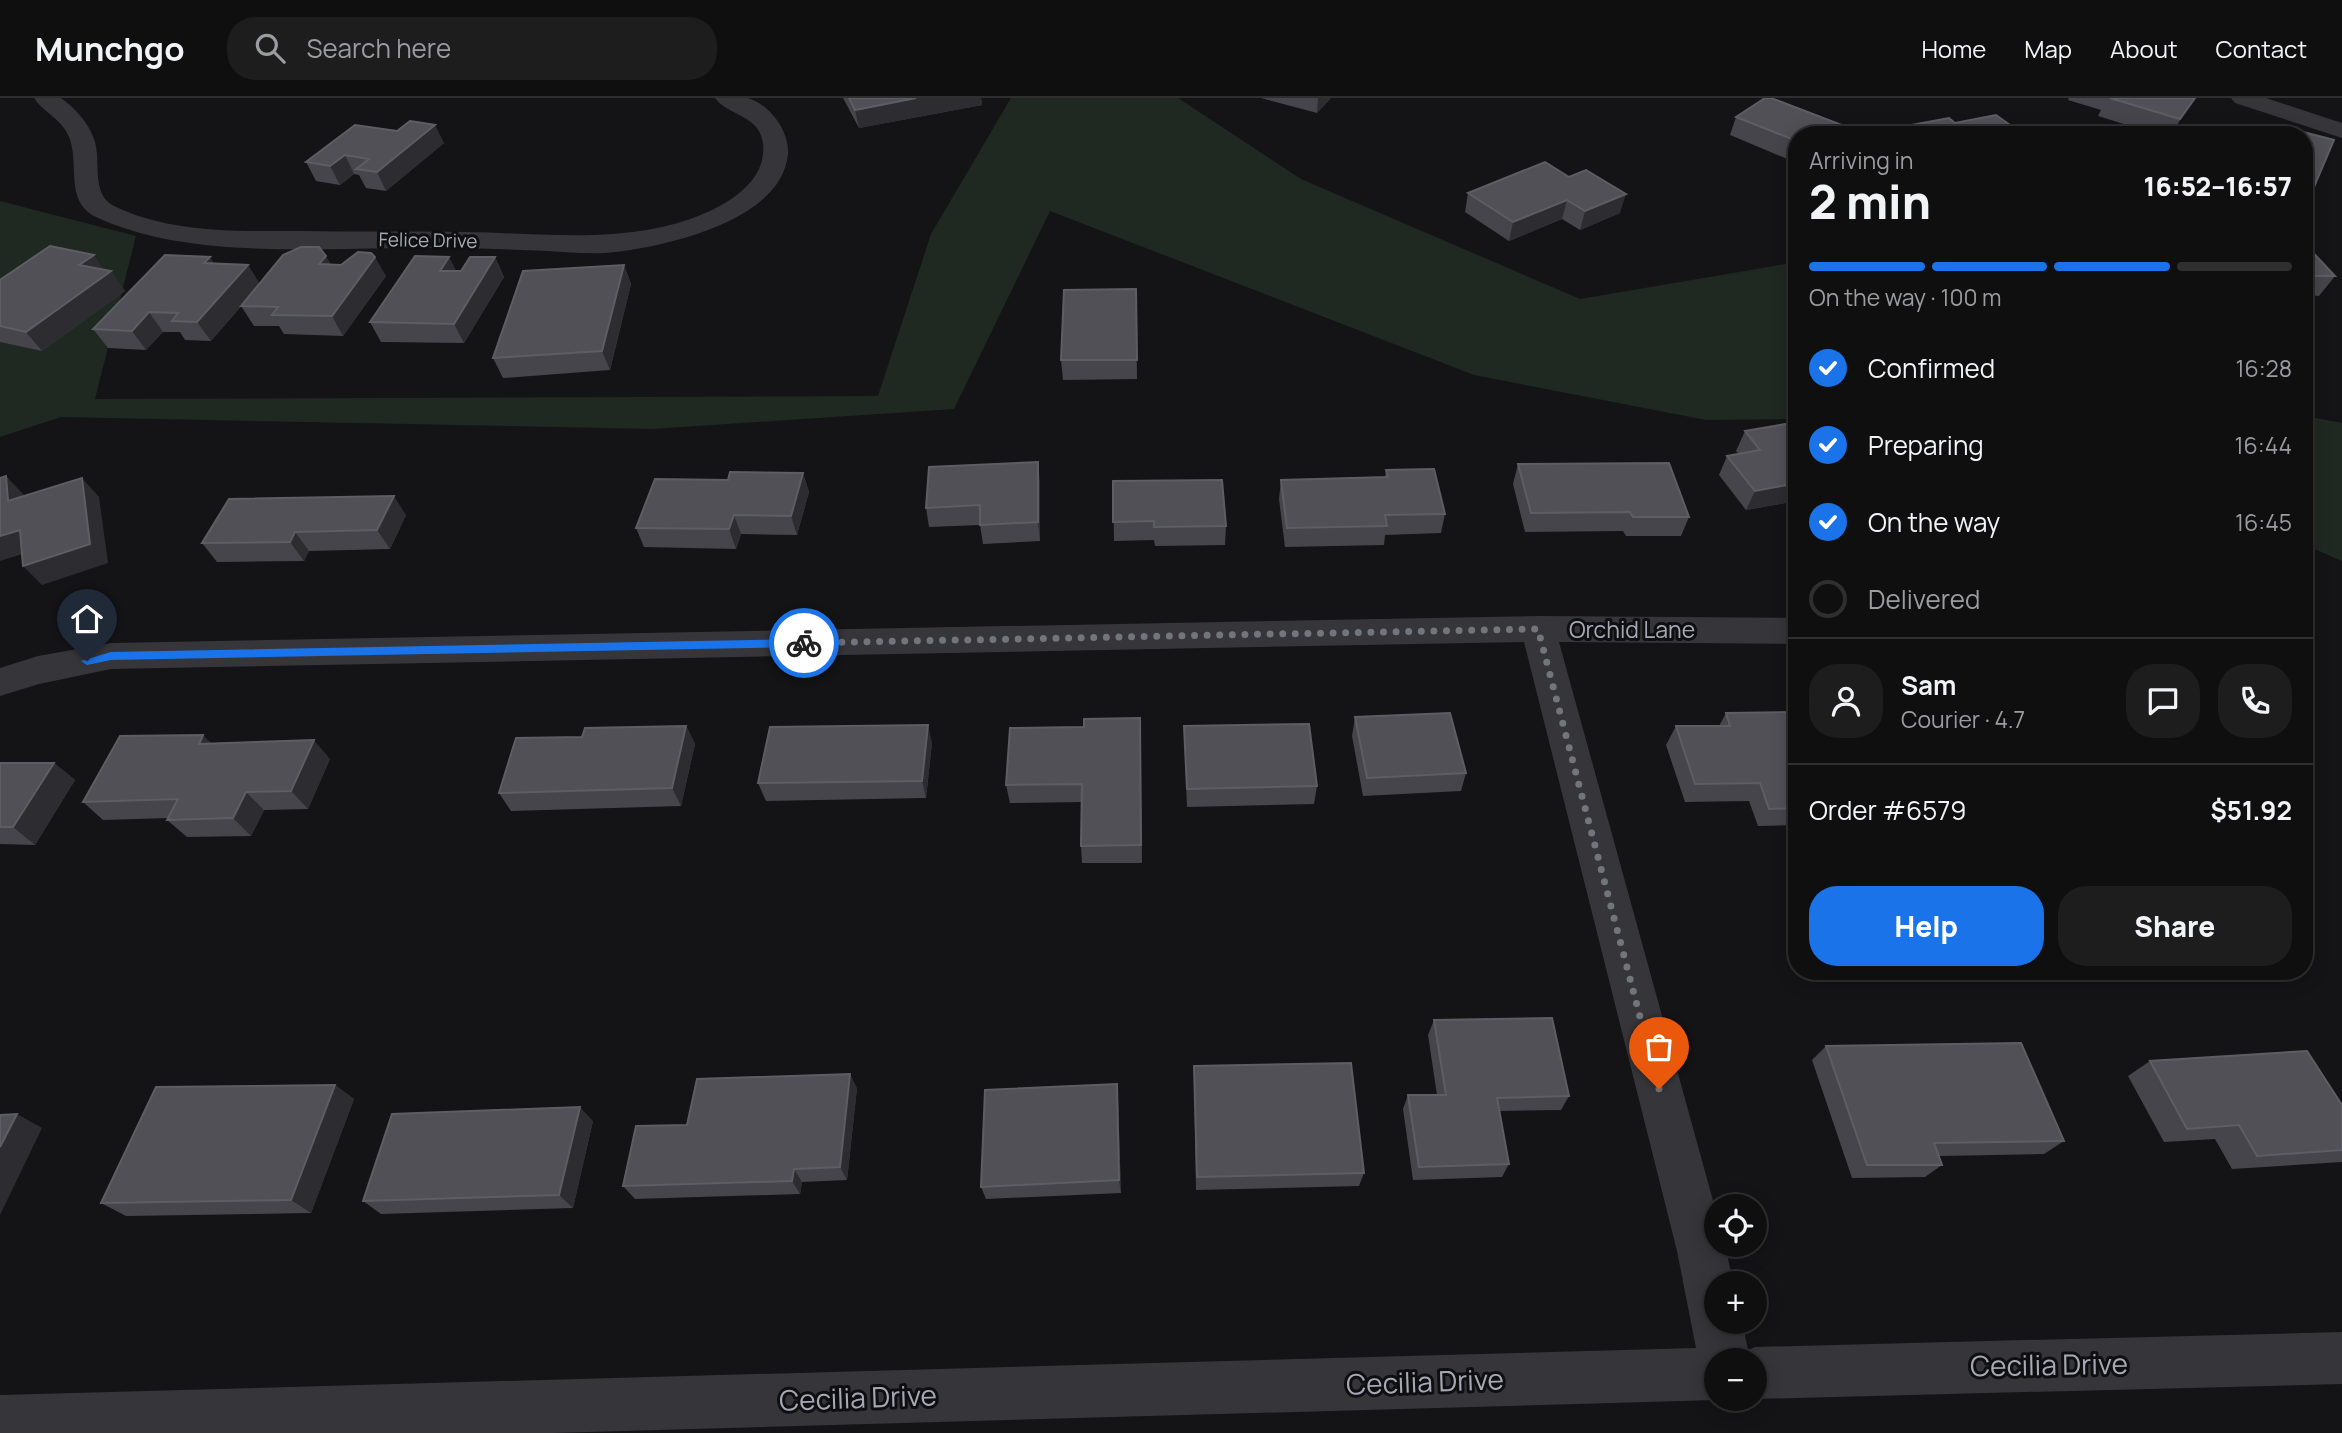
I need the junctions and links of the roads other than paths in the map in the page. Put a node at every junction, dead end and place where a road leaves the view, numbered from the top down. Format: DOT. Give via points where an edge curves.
graph roads {
  1 [pos="46,98"];
  2 [pos="727,98"];
  3 [pos="2243,98"];
  4 [pos="2342,131"];
  5 [pos="1538,629"];
  6 [pos="1788,631"];
  7 [pos="0,682"];
  8 [pos="1722,1348"];
  9 [pos="2342,1358"];
  10 [pos="1767,1373"];
  11 [pos="1704,1374"];
  12 [pos="0,1422"];
  1 -- 2 [label="street, Felice Drive" via="68,113 88,150 86,191 102,210 140,225 215,239 468,240 604,246 665,235 703,222 740,205 766,184 776,153 771,128 750,108"];
  3 -- 4 [label="street"];
  5 -- 6 [label="street, Orchid Lane"];
  5 -- 7 [label="street, Orchid Lane" via="111,656"];
  5 -- 8 [label="street" via="1702,1251"];
  9 -- 10 [label="street, Cecilia Drive"];
  11 -- 12 [label="street, Cecilia Drive"];
}
